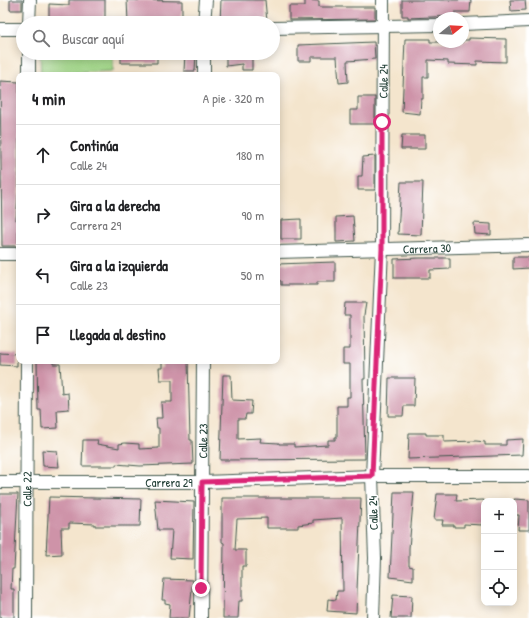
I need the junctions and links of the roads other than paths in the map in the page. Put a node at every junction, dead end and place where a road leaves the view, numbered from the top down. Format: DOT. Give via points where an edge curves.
graph roads {
  1 [pos="30,0"];
  2 [pos="206,0"];
  3 [pos="383,0"];
  4 [pos="29,16"];
  5 [pos="205,16"];
  6 [pos="529,21"];
  7 [pos="469,24"];
  8 [pos="433,25"];
  9 [pos="382,27"];
  10 [pos="280,28"];
  11 [pos="0,29"];
  12 [pos="16,29"];
  13 [pos="29,60"];
  14 [pos="204,60"];
  15 [pos="29,72"];
  16 [pos="204,72"];
  17 [pos="529,245"];
  18 [pos="382,249"];
  19 [pos="280,252"];
  20 [pos="0,254"];
  21 [pos="16,254"];
  22 [pos="27,364"];
  23 [pos="203,364"];
  24 [pos="372,476"];
  25 [pos="529,476"];
  26 [pos="0,482"];
  27 [pos="27,482"];
  28 [pos="202,482"];
  29 [pos="26,618"];
  30 [pos="201,618"];
  31 [pos="373,618"];
  1 -- 4 [label="street"];
  2 -- 5 [label="street"];
  3 -- 9 [label="street, Calle 24"];
  6 -- 7 [label="street"];
  8 -- 9 [label="street"];
  9 -- 10 [label="street"];
  9 -- 18 [label="street, Calle 24"];
  11 -- 12 [label="street"];
  13 -- 15 [label="street"];
  14 -- 16 [label="street"];
  17 -- 18 [label="street, Carrera 30"];
  18 -- 19 [label="street, Carrera 30"];
  18 -- 24 [label="street, Calle 24"];
  20 -- 21 [label="street"];
  22 -- 27 [label="street, Calle 22"];
  23 -- 28 [label="street, Calle 23"];
  24 -- 25 [label="street, Carrera 29"];
  24 -- 28 [label="street, Carrera 29"];
  24 -- 31 [label="street, Calle 24" via="375,558"];
  26 -- 27 [label="street, Carrera 29"];
  27 -- 28 [label="street, Carrera 29"];
  27 -- 29 [label="street, Calle 22"];
  28 -- 30 [label="street, Calle 23"];
}
